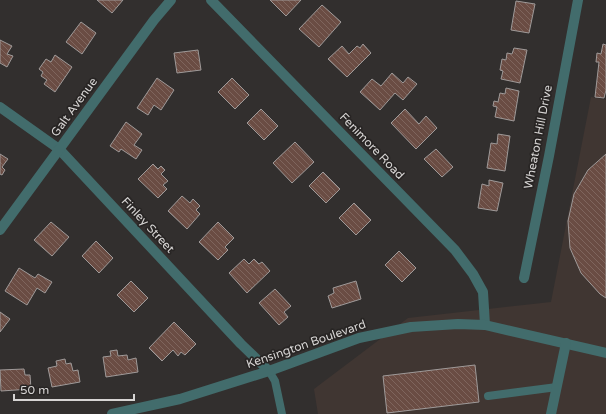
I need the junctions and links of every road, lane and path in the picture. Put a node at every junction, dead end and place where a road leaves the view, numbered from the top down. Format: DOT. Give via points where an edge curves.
graph roads {
  1 [pos="171,0"];
  2 [pos="211,0"];
  3 [pos="578,0"];
  4 [pos="0,107"];
  5 [pos="59,149"];
  6 [pos="0,230"];
  7 [pos="524,278"];
  8 [pos="485,325"];
  9 [pos="566,343"];
  10 [pos="606,353"];
  11 [pos="269,371"];
  12 [pos="556,387"];
  13 [pos="488,396"];
  14 [pos="112,414"];
  15 [pos="282,414"];
  16 [pos="551,414"];
  1 -- 5 [label="street, Galt Avenue"];
  2 -- 8 [label="street, Fenimore Road" via="455,250 483,292"];
  3 -- 7 [label="street, Wheaton Hill Drive"];
  4 -- 5 [label="street, Finley Street"];
  5 -- 6 [label="street, Galt Avenue"];
  5 -- 11 [label="street, Finley Street"];
  8 -- 9 [label="street, Kensington Boulevard"];
  8 -- 11 [label="street, Kensington Boulevard" via="411,327 359,338"];
  9 -- 10 [label="street, Kensington Boulevard"];
  9 -- 12 [label="street"];
  11 -- 14 [label="street, Kensington Boulevard" via="180,399"];
  11 -- 15 [label="lane" via="275,381"];
  12 -- 13 [label="lane"];
  12 -- 16 [label="street"];
}
